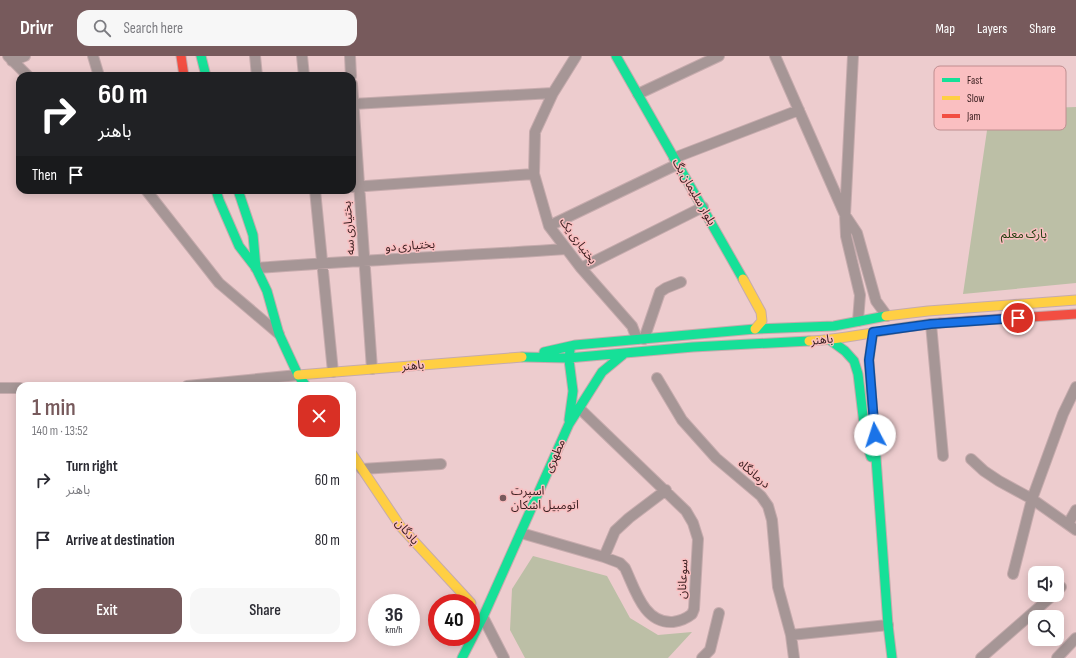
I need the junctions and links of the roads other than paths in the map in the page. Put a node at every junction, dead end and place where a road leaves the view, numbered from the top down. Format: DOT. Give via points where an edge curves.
graph roads {
  1 [pos="26,56"];
  2 [pos="93,56"];
  3 [pos="181,56"];
  4 [pos="201,56"];
  5 [pos="256,56"];
  6 [pos="302,56"];
  7 [pos="350,56"];
  8 [pos="576,56"];
  9 [pos="616,56"];
  10 [pos="719,56"];
  11 [pos="775,56"];
  12 [pos="853,56"];
  13 [pos="10,59"];
  14 [pos="24,72"];
  15 [pos="98,72"];
  16 [pos="181,72"];
  17 [pos="205,72"];
  18 [pos="257,72"];
  19 [pos="304,72"];
  20 [pos="351,72"];
  21 [pos="552,93"];
  22 [pos="638,94"];
  23 [pos="356,104"];
  24 [pos="799,110"];
  25 [pos="676,161"];
  26 [pos="534,174"];
  27 [pos="356,187"];
  28 [pos="149,194"];
  29 [pos="217,194"];
  30 [pos="239,194"];
  31 [pos="315,194"];
  32 [pos="703,207"];
  33 [pos="845,215"];
  34 [pos="549,226"];
  35 [pos="566,249"];
  36 [pos="364,262"];
  37 [pos="322,263"];
  38 [pos="256,268"];
  39 [pos="580,268"];
  40 [pos="681,282"];
  41 [pos="1076,300"];
  42 [pos="1076,314"];
  43 [pos="887,316"];
  44 [pos="858,321"];
  45 [pos="931,324"];
  46 [pos="755,329"];
  47 [pos="873,332"];
  48 [pos="279,334"];
  49 [pos="640,339"];
  50 [pos="830,340"];
  51 [pos="575,345"];
  52 [pos="625,353"];
  53 [pos="528,356"];
  54 [pos="568,358"];
  55 [pos="372,369"];
  56 [pos="333,372"];
  57 [pos="298,375"];
  58 [pos="657,378"];
  59 [pos="227,382"];
  60 [pos="303,382"];
  61 [pos="1076,387"];
  62 [pos="0,388"];
  63 [pos="16,388"];
  64 [pos="579,408"];
  65 [pos="569,424"];
  66 [pos="943,456"];
  67 [pos="971,459"];
  68 [pos="356,460"];
  69 [pos="441,464"];
  70 [pos="362,469"];
  71 [pos="879,480"];
  72 [pos="666,490"];
  73 [pos="1032,500"];
  74 [pos="1076,510"];
  75 [pos="1072,527"];
  76 [pos="521,533"];
  77 [pos="604,557"];
  78 [pos="1013,574"];
  79 [pos="463,594"];
  80 [pos="1045,602"];
  81 [pos="480,613"];
  82 [pos="719,613"];
  83 [pos="484,617"];
  84 [pos="888,624"];
  85 [pos="791,635"];
  86 [pos="1076,638"];
  87 [pos="462,658"];
  88 [pos="504,658"];
  89 [pos="702,658"];
  90 [pos="794,658"];
  91 [pos="892,658"];
  92 [pos="982,658"];
  93 [pos="1057,658"];
  1 -- 13 [label="street"];
  2 -- 15 [label="street"];
  3 -- 16 [label="main road"];
  4 -- 17 [label="main road"];
  5 -- 18 [label="street"];
  6 -- 19 [label="street"];
  7 -- 20 [label="street"];
  8 -- 21 [label="street, بختیاری یک"];
  9 -- 22 [label="main road, بلوار سلیمان بگ"];
  10 -- 22 [label="street"];
  11 -- 24 [label="street"];
  12 -- 33 [label="street"];
  13 -- 14 [label="street"];
  21 -- 23 [label="street"];
  21 -- 26 [label="street, بختیاری یک" via="535,132"];
  22 -- 25 [label="main road, بلوار سلیمان بگ"];
  24 -- 25 [label="street"];
  24 -- 33 [label="street"];
  25 -- 32 [label="main road, بلوار سلیمان بگ"];
  25 -- 34 [label="street"];
  26 -- 27 [label="street"];
  26 -- 34 [label="street, بختیاری یک"];
  27 -- 36 [label="street, بختیاری سه"];
  28 -- 48 [label="street" via="219,283"];
  29 -- 38 [label="main road" via="239,246"];
  30 -- 38 [label="main road" via="253,235"];
  31 -- 37 [label="street"];
  32 -- 39 [label="street"];
  32 -- 46 [label="main road, بلوار سلیمان بگ" via="761,312 762,321"];
  33 -- 43 [label="street" via="857,233 876,301"];
  33 -- 44 [label="street" via="846,236 860,295"];
  34 -- 35 [label="street, بختیاری یک"];
  35 -- 36 [label="street, بختیاری دو"];
  35 -- 39 [label="street, بختیاری یک"];
  36 -- 37 [label="street, بختیاری دو"];
  36 -- 55 [label="street, بختیاری سه"];
  37 -- 38 [label="street, بختیاری دو"];
  37 -- 56 [label="street"];
  38 -- 48 [label="main road" via="267,292"];
  39 -- 49 [label="street, بختیاری یک" via="632,326"];
  40 -- 49 [label="street" via="660,292"];
  41 -- 43 [label="main road, باهنر"];
  42 -- 45 [label="main road, باهنر"];
  43 -- 44 [label="main road, باهنر"];
  44 -- 46 [label="main road, باهنر" via="834,326"];
  45 -- 47 [label="main road, باهنر"];
  45 -- 66 [label="street"];
  46 -- 49 [label="main road, باهنر"];
  47 -- 50 [label="main road, باهنر"];
  47 -- 71 [label="main road" via="869,360"];
  48 -- 57 [label="main road"];
  49 -- 51 [label="main road, باهنر"];
  50 -- 52 [label="main road, باهنر"];
  50 -- 71 [label="main road" via="854,361 858,374 866,442"];
  51 -- 53 [label="main road, باهنر"];
  51 -- 54 [label="main road" via="570,350"];
  52 -- 54 [label="main road, باهنر"];
  52 -- 64 [label="main road, مطهری" via="602,372"];
  53 -- 54 [label="main road, باهنر"];
  53 -- 55 [label="main road, باهنر"];
  54 -- 65 [label="main road" via="573,392"];
  55 -- 56 [label="main road, باهنر"];
  56 -- 57 [label="main road, باهنر"];
  57 -- 59 [label="street"];
  57 -- 60 [label="main road"];
  58 -- 85 [label="street, درمانگاه" via="682,420 716,458 761,496 768,506 772,520 778,587"];
  61 -- 73 [label="street" via="1058,427"];
  62 -- 63 [label="street"];
  64 -- 65 [label="main road, مطهری"];
  64 -- 72 [label="street, سوعانان"];
  65 -- 76 [label="main road, مطهری"];
  67 -- 73 [label="street" via="984,471"];
  68 -- 70 [label="main road, پادگان"];
  69 -- 70 [label="street"];
  70 -- 79 [label="main road, پادگان" via="401,527"];
  71 -- 84 [label="main road"];
  72 -- 77 [label="street" via="615,531"];
  72 -- 77 [label="street, سوعانان" via="686,510 694,523 698,539 692,614 679,621 666,622 654,618 643,606 620,563"];
  73 -- 75 [label="street"];
  73 -- 78 [label="street"];
  74 -- 75 [label="street"];
  76 -- 77 [label="street, سوعانان"];
  76 -- 83 [label="main road, مطهری"];
  80 -- 92 [label="street"];
  81 -- 83 [label="main road, پادگان"];
  82 -- 89 [label="street" via="710,650"];
  83 -- 87 [label="main road, مطهری"];
  83 -- 88 [label="street"];
  84 -- 85 [label="street"];
  84 -- 91 [label="main road"];
  85 -- 90 [label="street, درمانگاه"];
  86 -- 93 [label="street"];
}
